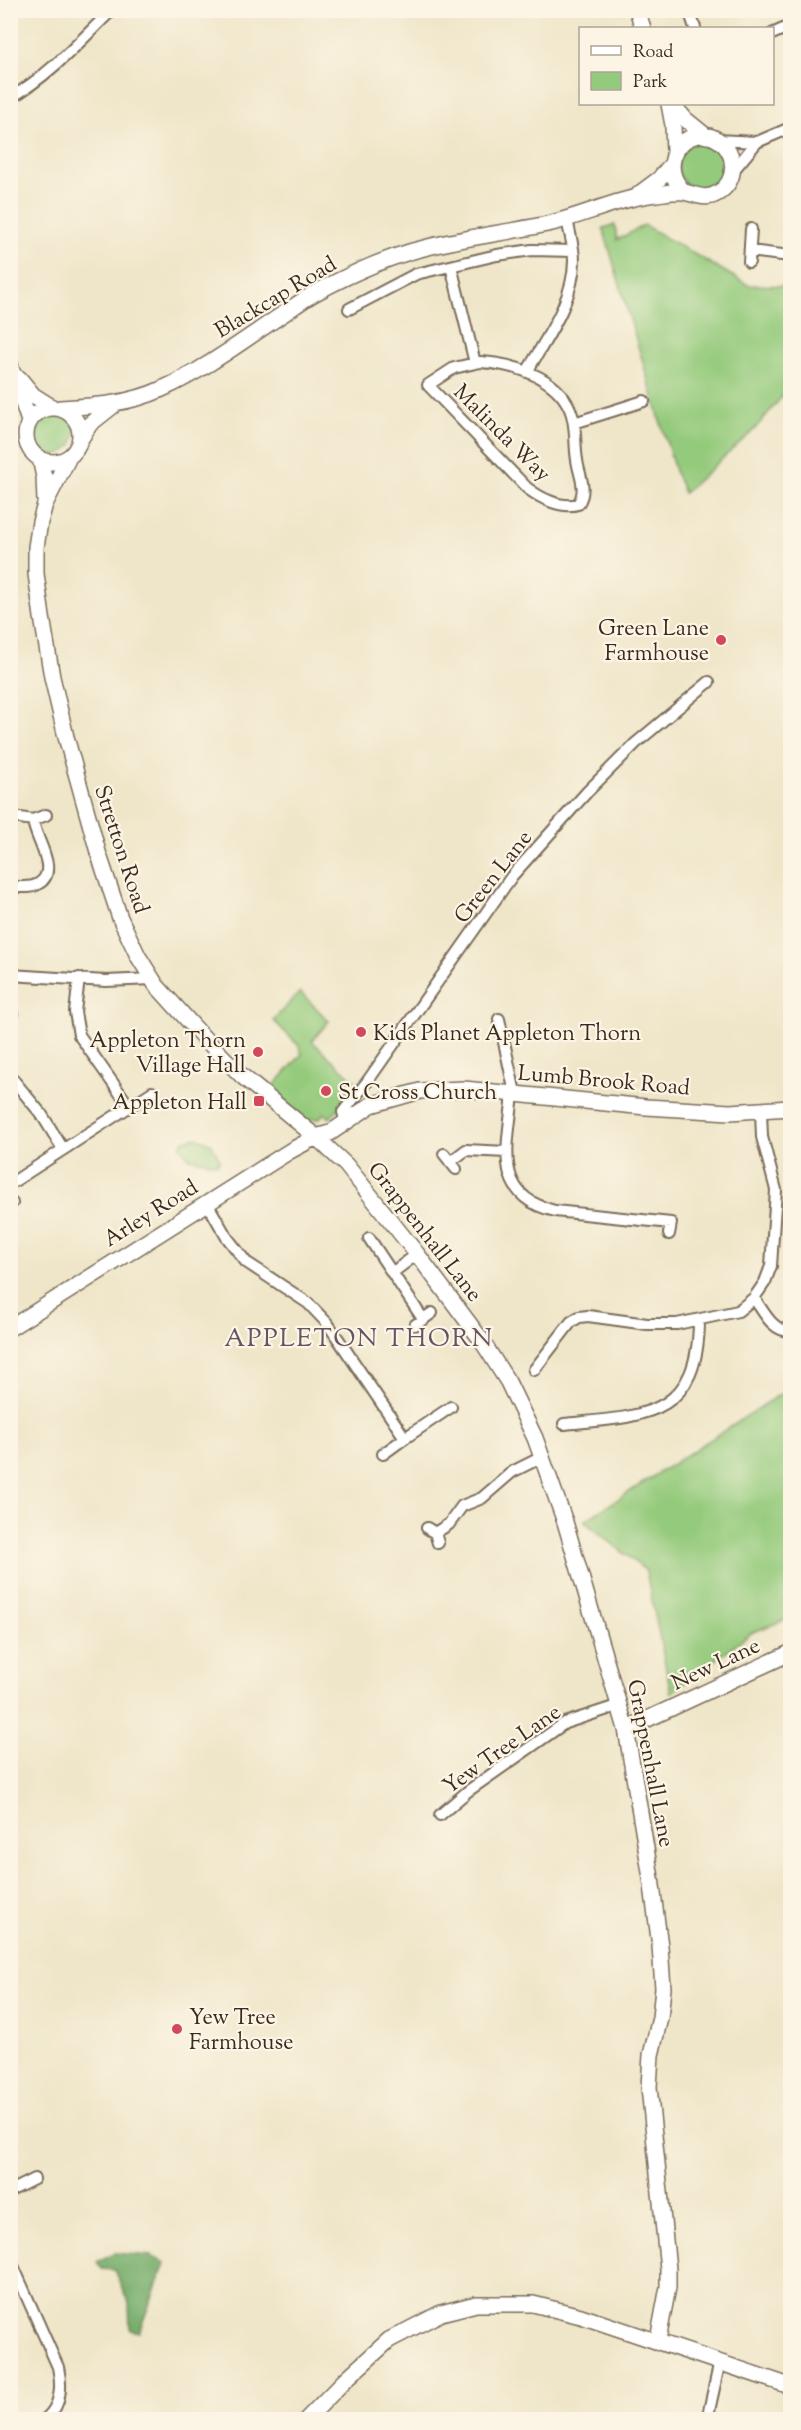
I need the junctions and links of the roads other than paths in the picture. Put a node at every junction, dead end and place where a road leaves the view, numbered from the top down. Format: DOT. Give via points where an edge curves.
graph roads {
  1 [pos="112,10"];
  2 [pos="637,10"];
  3 [pos="689,10"];
  4 [pos="790,26"];
  5 [pos="643,27"];
  6 [pos="695,27"];
  7 [pos="774,33"];
  8 [pos="10,98"];
  9 [pos="671,105"];
  10 [pos="672,105"];
  11 [pos="790,128"];
  12 [pos="711,138"];
  13 [pos="757,142"];
  14 [pos="673,159"];
  15 [pos="732,172"];
  16 [pos="685,192"];
  17 [pos="636,196"];
  18 [pos="567,218"];
  19 [pos="752,229"];
  20 [pos="573,251"];
  21 [pos="790,256"];
  22 [pos="451,266"];
  23 [pos="349,309"];
  24 [pos="475,363"];
  25 [pos="11,367"];
  26 [pos="527,372"];
  27 [pos="644,401"];
  28 [pos="117,404"];
  29 [pos="56,408"];
  30 [pos="30,421"];
  31 [pos="574,423"];
  32 [pos="80,440"];
  33 [pos="69,457"];
  34 [pos="40,458"];
  35 [pos="45,504"];
  36 [pos="709,682"];
  37 [pos="46,815"];
  38 [pos="20,818"];
  39 [pos="33,820"];
  40 [pos="10,887"];
  41 [pos="10,975"];
  42 [pos="79,978"];
  43 [pos="153,979"];
  44 [pos="499,1019"];
  45 [pos="10,1076"];
  46 [pos="152,1092"];
  47 [pos="514,1093"];
  48 [pos="129,1106"];
  49 [pos="790,1108"];
  50 [pos="761,1111"];
  51 [pos="345,1121"];
  52 [pos="316,1137"];
  53 [pos="63,1149"];
  54 [pos="507,1152"];
  55 [pos="450,1162"];
  56 [pos="10,1184"];
  57 [pos="207,1203"];
  58 [pos="669,1234"];
  59 [pos="369,1238"];
  60 [pos="417,1254"];
  61 [pos="392,1273"];
  62 [pos="754,1298"];
  63 [pos="423,1319"];
  64 [pos="699,1321"];
  65 [pos="10,1328"];
  66 [pos="790,1331"];
  67 [pos="534,1370"];
  68 [pos="451,1407"];
  69 [pos="562,1424"];
  70 [pos="405,1438"];
  71 [pos="383,1454"];
  72 [pos="542,1457"];
  73 [pos="434,1535"];
  74 [pos="790,1653"];
  75 [pos="620,1705"];
  76 [pos="627,1729"];
  77 [pos="440,1815"];
  78 [pos="34,2179"];
  79 [pos="10,2191"];
  80 [pos="10,2259"];
  81 [pos="658,2340"];
  82 [pos="720,2361"];
  83 [pos="790,2386"];
  84 [pos="44,2420"];
  85 [pos="306,2420"];
  86 [pos="707,2420"];
  1 -- 8 [label="street" via="54,65"];
  2 -- 5 [label="main road"];
  3 -- 6 [label="street"];
  4 -- 7 [label="street"];
  9 -- 14 [label="main road"];
  10 -- 12 [label="main road"];
  11 -- 13 [label="street"];
  12 -- 13 [label="street"];
  12 -- 14 [label="main road" via="687,140"];
  12 -- 15 [label="main road" via="730,154"];
  13 -- 15 [label="street"];
  14 -- 16 [label="main road" via="675,180"];
  14 -- 17 [label="main road, Blackcap Road" via="659,179"];
  15 -- 16 [label="main road" via="726,186 710,196"];
  16 -- 17 [label="main road, Blackcap Road"];
  17 -- 18 [label="main road, Blackcap Road"];
  18 -- 20 [label="street"];
  18 -- 28 [label="main road, Blackcap Road" via="392,257 314,293 161,390"];
  19 -- 21 [label="street" via="750,257"];
  20 -- 22 [label="street" via="532,250"];
  20 -- 26 [label="street" via="565,301"];
  22 -- 23 [label="street" via="416,274"];
  22 -- 24 [label="street"];
  24 -- 26 [label="street" via="496,363"];
  24 -- 31 [label="street, Malinda Way" via="454,368 429,385 527,488 538,496 572,506 578,504 584,492"];
  25 -- 29 [label="main road" via="33,395"];
  25 -- 30 [label="main road"];
  26 -- 31 [label="street" via="553,387 570,409"];
  27 -- 31 [label="street"];
  28 -- 29 [label="main road, Blackcap Road"];
  28 -- 32 [label="main road, Blackcap Road" via="90,424"];
  29 -- 30 [label="main road" via="35,414"];
  29 -- 32 [label="main road" via="68,411 78,424"];
  30 -- 34 [label="main road" via="28,445"];
  32 -- 33 [label="main road"];
  33 -- 34 [label="main road" via="54,462"];
  33 -- 35 [label="main road, Stretton Road"];
  34 -- 35 [label="main road, Stretton Road"];
  35 -- 43 [label="main road, Stretton Road" via="36,547 36,574 52,677 110,890 138,956"];
  36 -- 51 [label="street, Green Lane" via="627,752 512,876 343,1112"];
  37 -- 39 [label="street"];
  38 -- 39 [label="street"];
  39 -- 40 [label="street" via="48,871 38,885"];
  41 -- 42 [label="street"];
  42 -- 43 [label="street"];
  42 -- 48 [label="street" via="75,1012 79,1035"];
  43 -- 52 [label="main road, Stretton Road" via="242,1076"];
  44 -- 47 [label="street"];
  45 -- 53 [label="street"];
  46 -- 48 [label="street"];
  47 -- 50 [label="main road, Lumb Brook Road" via="646,1107"];
  47 -- 51 [label="main road, Lumb Brook Road" via="420,1091 371,1105"];
  47 -- 54 [label="street"];
  48 -- 53 [label="street"];
  49 -- 50 [label="main road, Lumb Brook Road"];
  50 -- 62 [label="street" via="762,1137 776,1190 771,1266"];
  51 -- 52 [label="main road, Lumb Brook Road" via="330,1133"];
  52 -- 57 [label="main road, Arley Road"];
  52 -- 60 [label="main road, Grappenhall Lane" via="346,1165"];
  53 -- 56 [label="street"];
  54 -- 55 [label="street" via="466,1150"];
  54 -- 58 [label="street" via="507,1171 514,1185 525,1199 540,1208 671,1223"];
  57 -- 65 [label="main road, Arley Road"];
  57 -- 70 [label="street" via="246,1262 308,1303 328,1324"];
  59 -- 61 [label="street"];
  60 -- 61 [label="street"];
  60 -- 72 [label="main road, Grappenhall Lane" via="474,1329 503,1375"];
  61 -- 63 [label="street"];
  62 -- 64 [label="street" via="738,1311"];
  62 -- 66 [label="street" via="774,1326"];
  64 -- 67 [label="street" via="647,1324 579,1317"];
  64 -- 69 [label="street" via="694,1367 686,1385 672,1400 657,1409"];
  68 -- 70 [label="street"];
  70 -- 71 [label="street"];
  72 -- 73 [label="street" via="512,1472 482,1498 462,1506 449,1524"];
  72 -- 75 [label="main road, Grappenhall Lane" via="576,1555"];
  74 -- 76 [label="main road, New Lane"];
  75 -- 76 [label="main road, Grappenhall Lane"];
  75 -- 77 [label="street, Yew Tree Lane" via="565,1723"];
  76 -- 81 [label="main road, Grappenhall Lane" via="663,1968 662,2004 649,2087 668,2258 668,2287"];
  78 -- 79 [label="street"];
  80 -- 84 [label="street" via="61,2381 60,2400"];
  81 -- 82 [label="main road"];
  81 -- 85 [label="main road" via="533,2304 476,2304 441,2313 389,2340"];
  82 -- 83 [label="main road"];
  82 -- 86 [label="street"];
}
